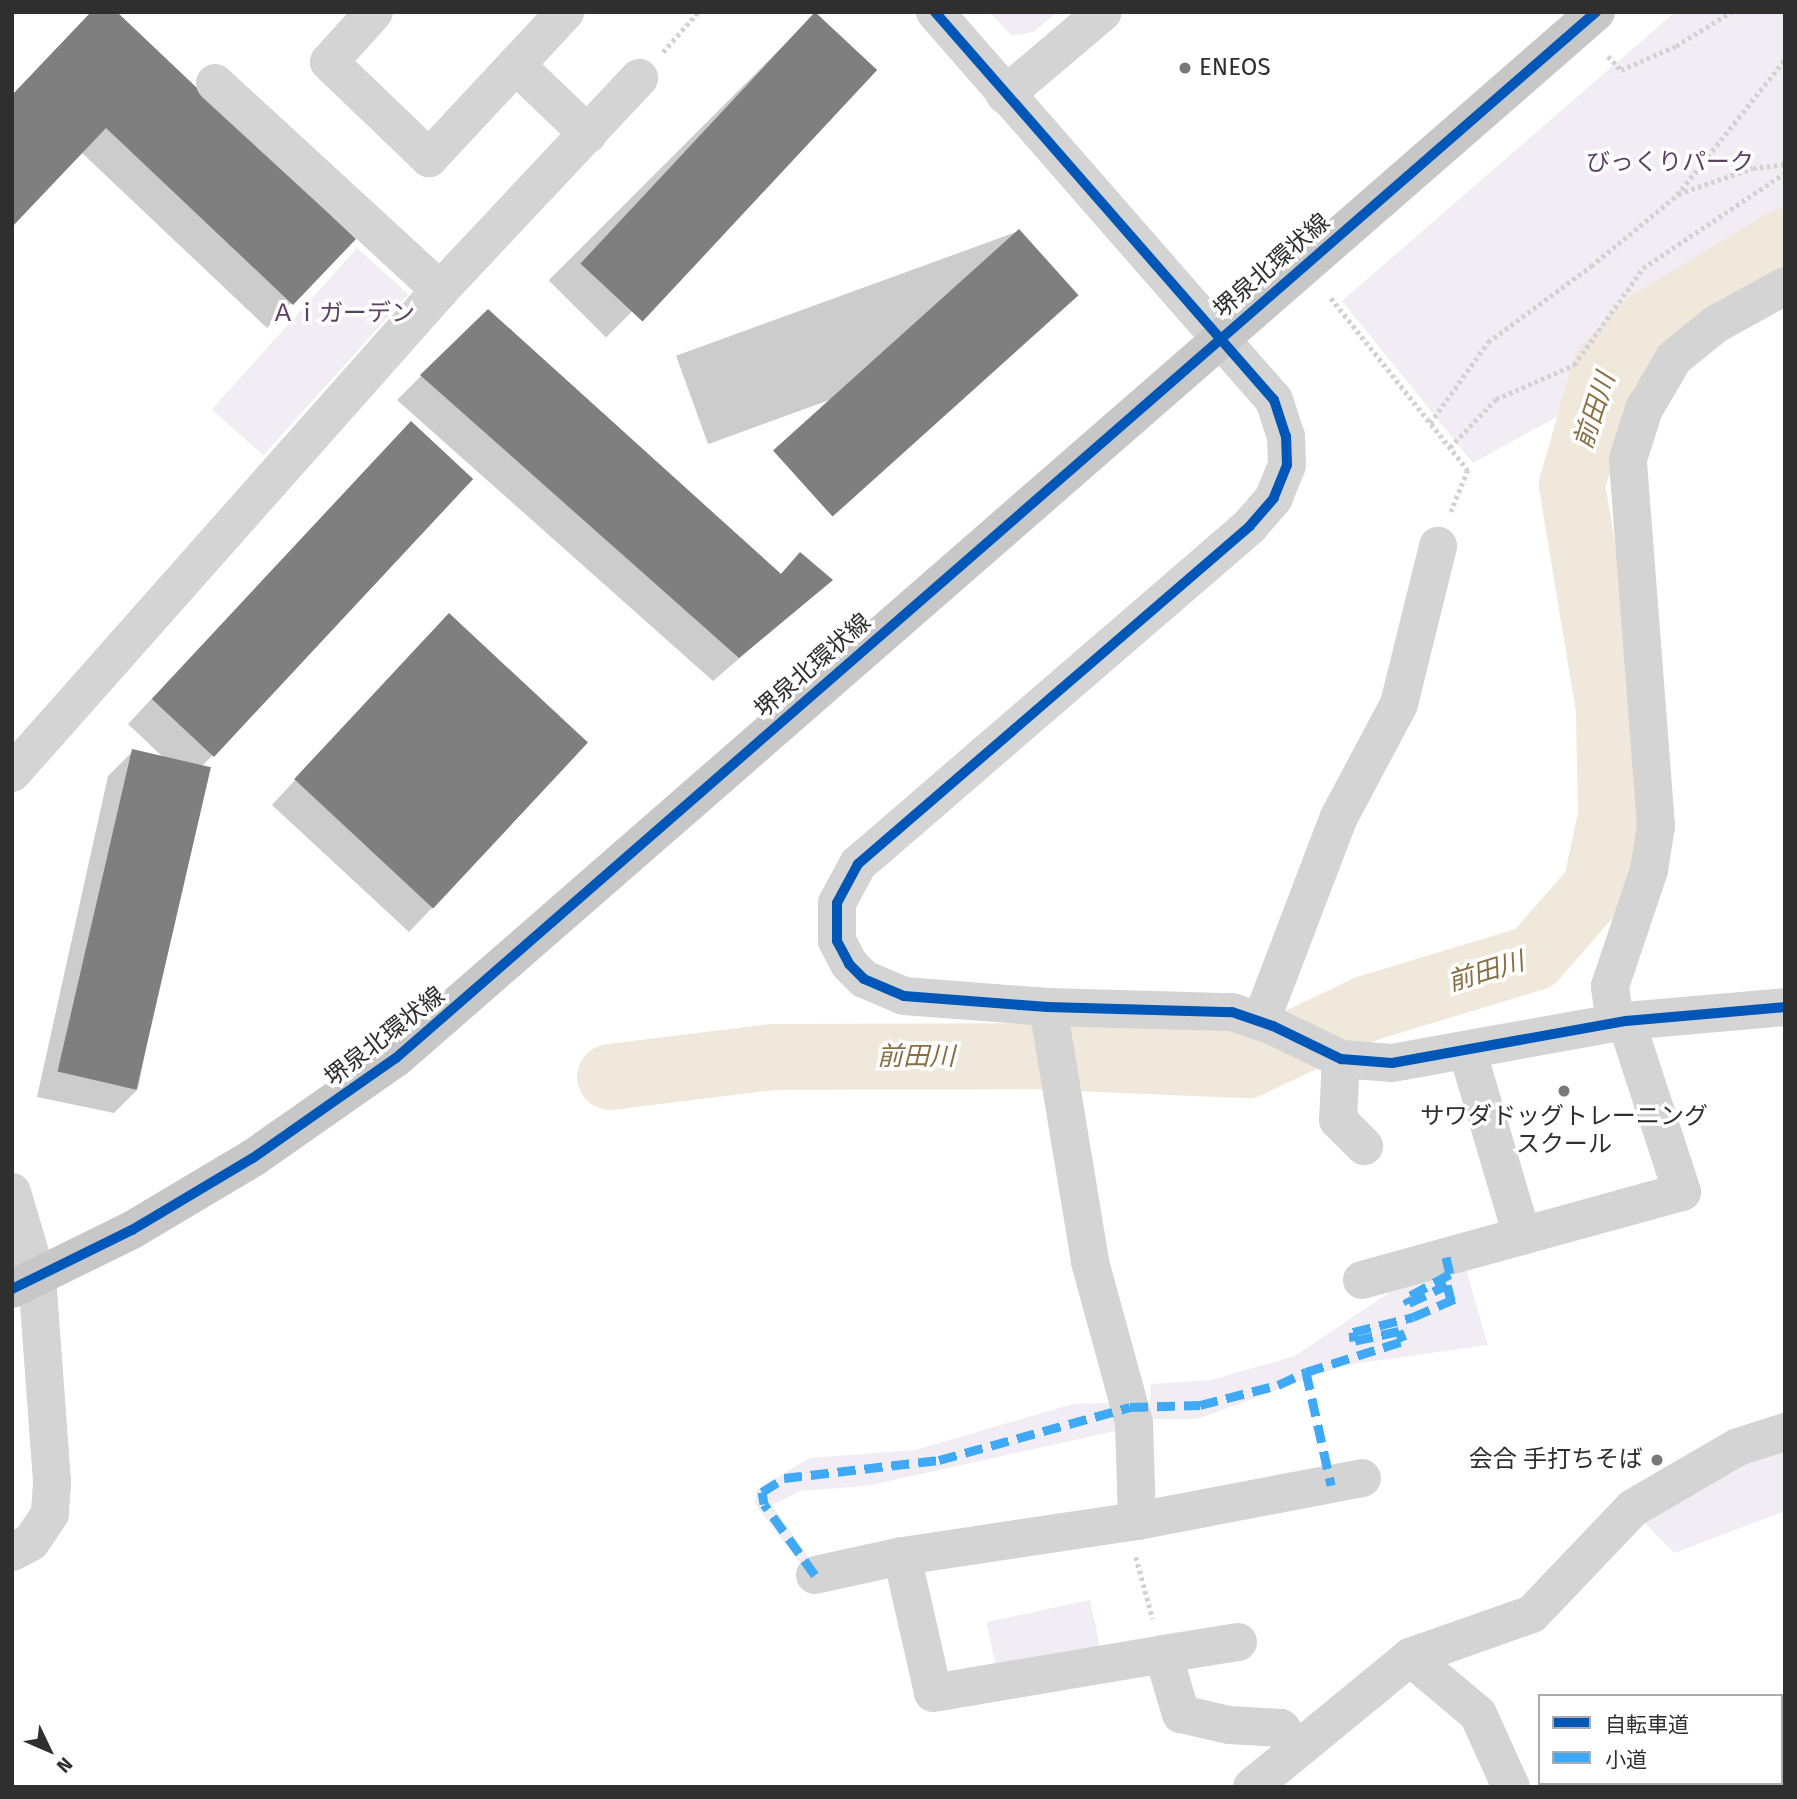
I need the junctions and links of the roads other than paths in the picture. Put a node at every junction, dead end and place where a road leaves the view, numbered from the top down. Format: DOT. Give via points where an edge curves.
graph roads {
  1 [pos="374,12"];
  2 [pos="565,12"];
  3 [pos="935,12"];
  4 [pos="1103,12"];
  5 [pos="1596,12"];
  6 [pos="516,65"];
  7 [pos="639,78"];
  8 [pos="215,83"];
  9 [pos="1005,95"];
  10 [pos="587,134"];
  11 [pos="1785,286"];
  12 [pos="440,290"];
  13 [pos="1221,338"];
  14 [pos="1438,546"];
  15 [pos="12,773"];
  16 [pos="1048,1007"];
  17 [pos="1785,1007"];
  18 [pos="1621,1022"];
  19 [pos="1267,1023"];
  20 [pos="1466,1050"];
  21 [pos="1335,1056"];
  22 [pos="1364,1146"];
  23 [pos="12,1192"];
  24 [pos="1522,1236"];
  25 [pos="1362,1280"];
  26 [pos="24,1283"];
  27 [pos="1785,1432"];
  28 [pos="1362,1478"];
  29 [pos="1132,1522"];
  30 [pos="12,1552"];
  31 [pos="902,1556"];
  32 [pos="816,1575"];
  33 [pos="1238,1642"];
  34 [pos="1163,1654"];
  35 [pos="1409,1657"];
  36 [pos="1296,1749"];
  37 [pos="1252,1787"];
  38 [pos="1511,1787"];
  1 -- 6 [label="street" via="328,62 429,158"];
  2 -- 6 [label="street"];
  3 -- 9 [label="street"];
  4 -- 9 [label="street"];
  5 -- 13 [label="main road, 堺泉北環状線"];
  6 -- 10 [label="street"];
  7 -- 10 [label="street"];
  8 -- 12 [label="street"];
  9 -- 13 [label="street"];
  10 -- 12 [label="street"];
  11 -- 18 [label="street" via="1716,324 1674,358 1644,409 1628,459 1656,826 1649,870 1610,986"];
  12 -- 15 [label="street"];
  13 -- 16 [label="street" via="1274,401 1286,436 1287,465 1274,498 1250,526 858,864 837,903 837,941 864,979 904,996"];
  13 -- 26 [label="main road, 堺泉北環状線" via="396,1058 253,1158 132,1230"];
  14 -- 19 [label="street" via="1399,704 1339,817"];
  16 -- 19 [label="street" via="1232,1012"];
  16 -- 29 [label="street" via="1090,1262 1134,1423"];
  17 -- 18 [label="street"];
  18 -- 20 [label="street"];
  18 -- 24 [label="street" via="1682,1192"];
  19 -- 21 [label="street"];
  20 -- 21 [label="street" via="1392,1063"];
  20 -- 24 [label="street"];
  21 -- 22 [label="street" via="1338,1120"];
  23 -- 26 [label="street"];
  24 -- 25 [label="street"];
  26 -- 30 [label="street" via="52,1483 50,1514 31,1542"];
  27 -- 35 [label="street" via="1738,1447 1633,1508 1532,1614"];
  28 -- 29 [label="street"];
  29 -- 31 [label="street"];
  31 -- 32 [label="street"];
  31 -- 34 [label="street" via="933,1693"];
  33 -- 34 [label="street"];
  34 -- 36 [label="street" via="1181,1714 1229,1725 1282,1728"];
  35 -- 36 [label="street"];
  35 -- 38 [label="street" via="1478,1714"];
  36 -- 37 [label="street"];
}
